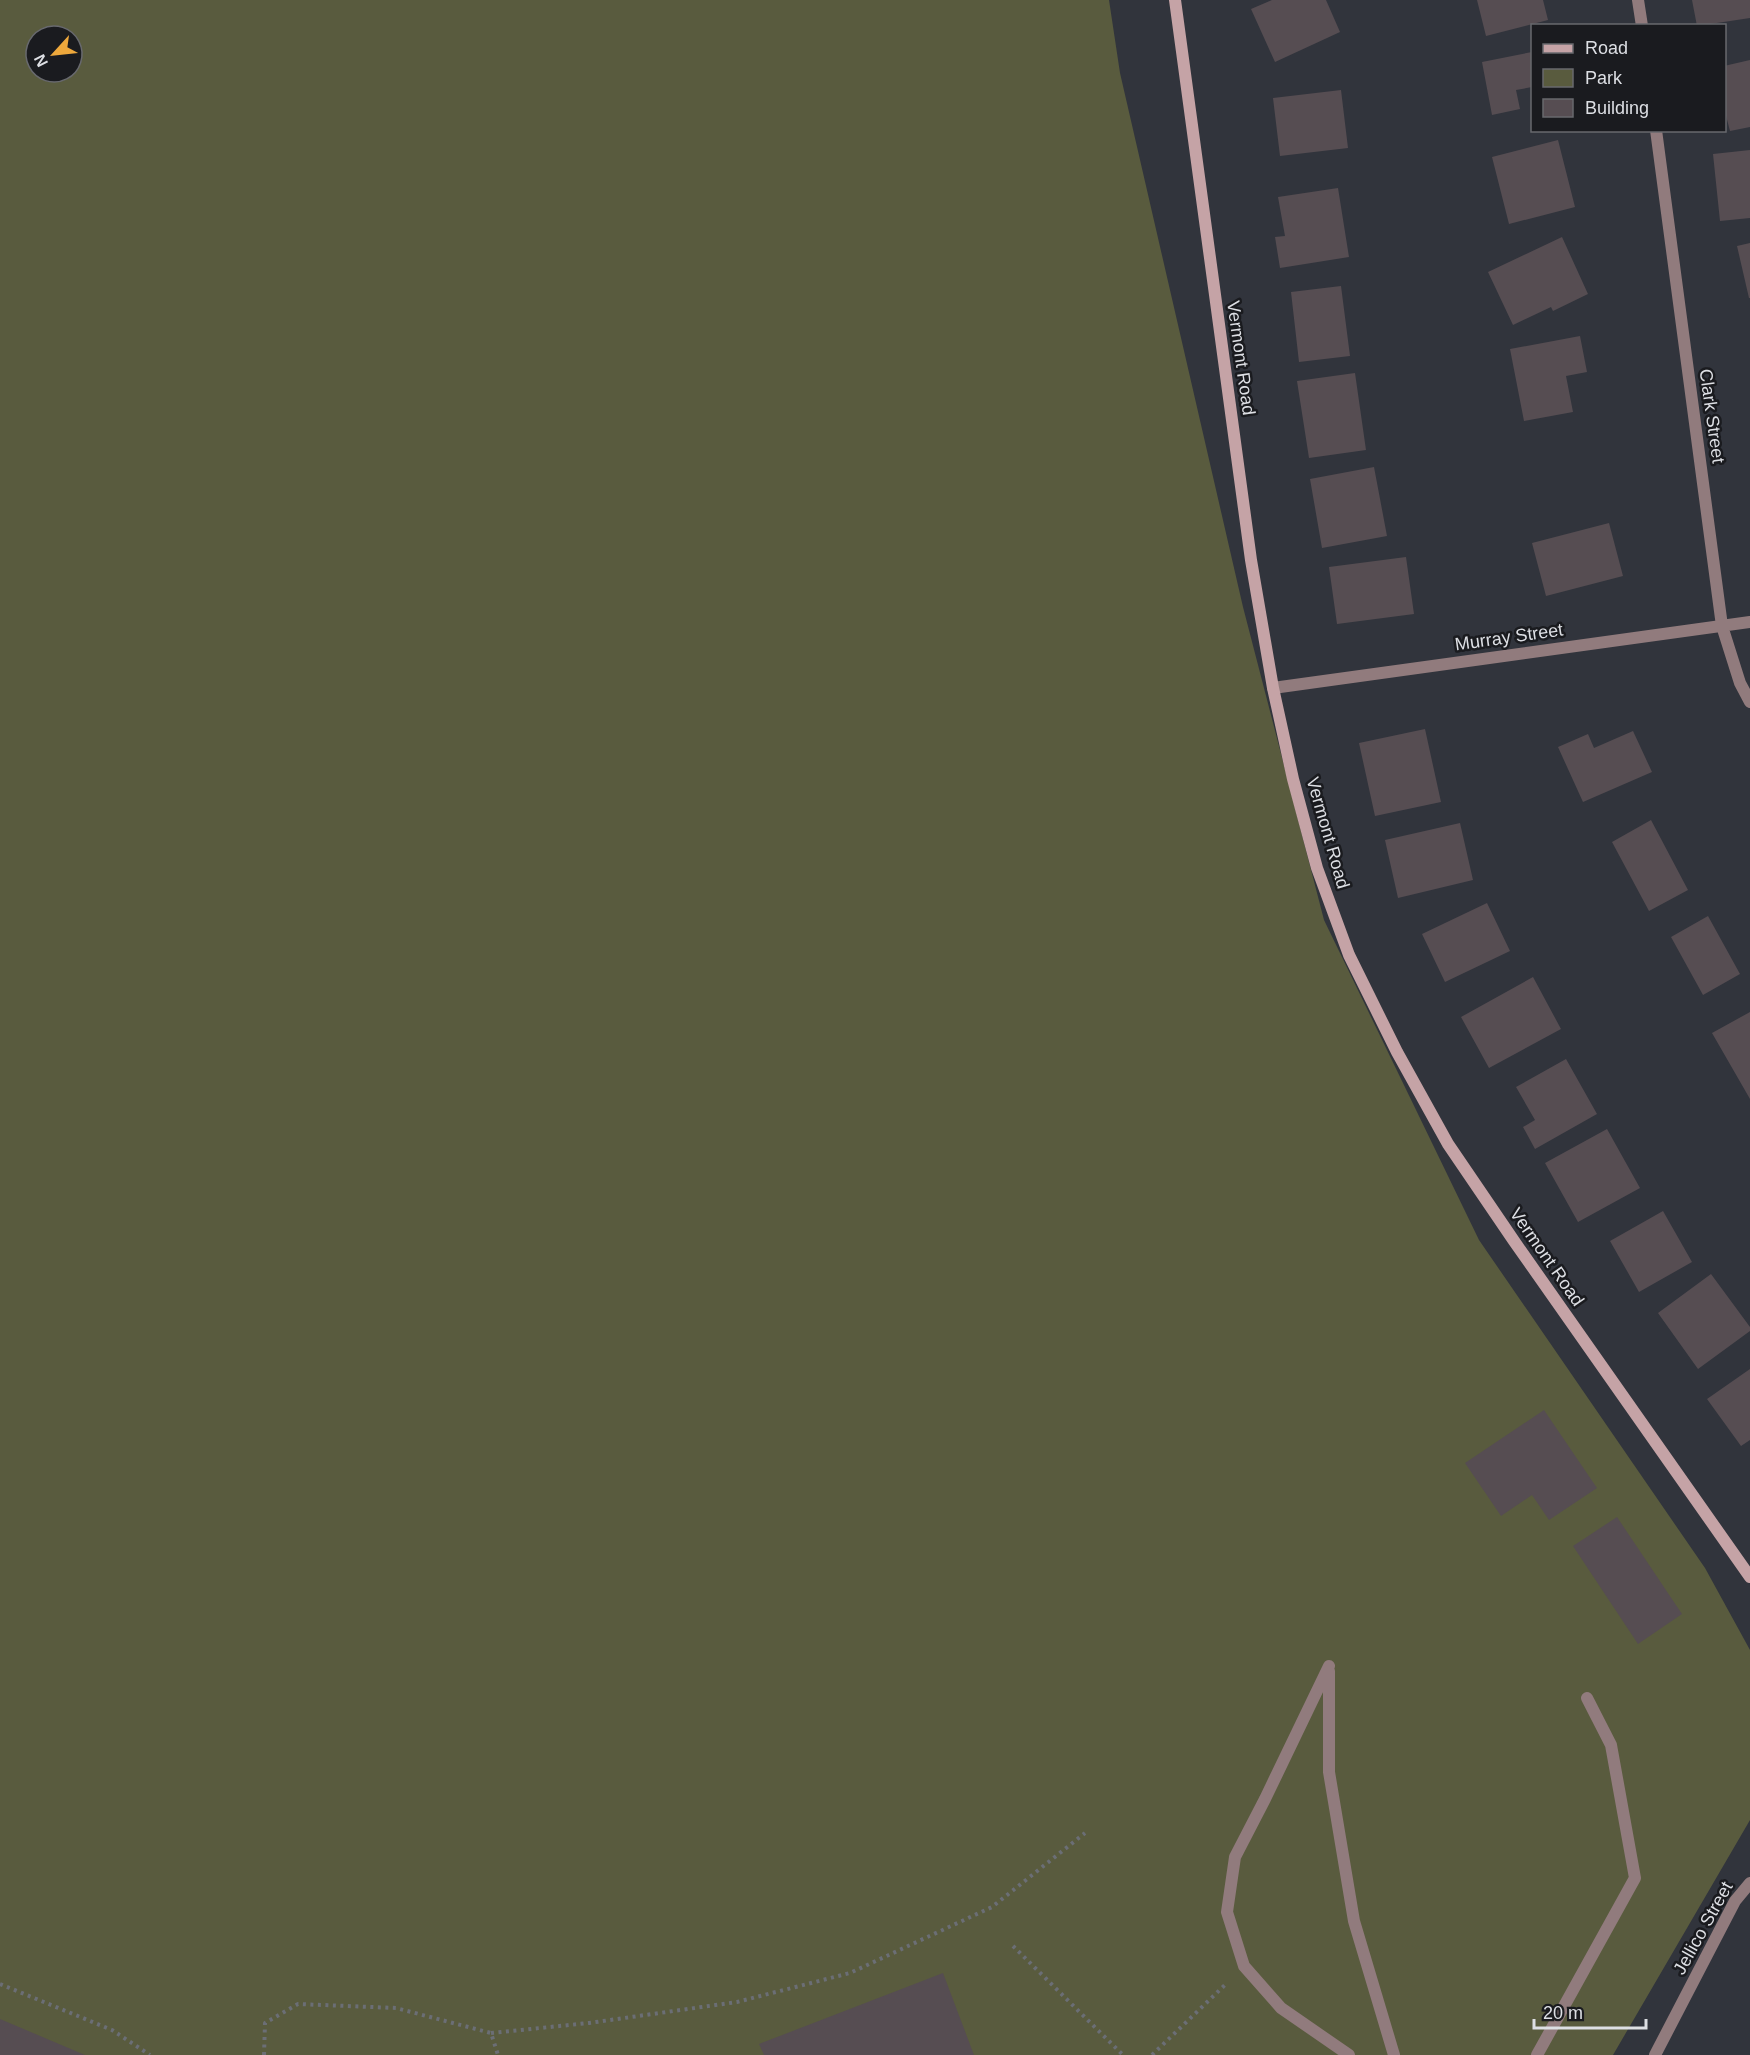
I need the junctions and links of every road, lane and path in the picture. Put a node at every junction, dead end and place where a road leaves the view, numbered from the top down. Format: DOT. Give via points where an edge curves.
graph roads {
  1 [pos="1175,0"];
  2 [pos="1638,0"];
  3 [pos="1642,24"];
  4 [pos="1656,132"];
  5 [pos="1750,622"];
  6 [pos="1722,626"];
  7 [pos="1273,688"];
  8 [pos="1750,702"];
  9 [pos="1741,1565"];
  10 [pos="1750,1577"];
  11 [pos="1750,1586"];
  12 [pos="1587,1698"];
  13 [pos="1085,1833"];
  14 [pos="1750,1883"];
  15 [pos="1013,1946"];
  16 [pos="1244,1966"];
  17 [pos="0,1984"];
  18 [pos="491,2033"];
  19 [pos="150,2055"];
  20 [pos="264,2055"];
  21 [pos="498,2055"];
  22 [pos="1123,2055"];
  23 [pos="1152,2055"];
  24 [pos="1349,2055"];
  25 [pos="1394,2055"];
  26 [pos="1537,2055"];
  27 [pos="1655,2055"];
  1 -- 7 [label="street, Vermont Road" via="1251,560"];
  2 -- 3 [label="street"];
  4 -- 6 [label="street, Clark Street"];
  5 -- 6 [label="street, Murray Street"];
  6 -- 7 [label="street, Murray Street"];
  6 -- 8 [label="street, Clark Street"];
  7 -- 9 [label="street, Vermont Road" via="1317,868 1349,955 1396,1052 1455,1154"];
  9 -- 10 [label="street, Vermont Road"];
  9 -- 11 [label="street, Vermont Road"];
  12 -- 26 [label="street" via="1611,1745 1635,1878"];
  13 -- 18 [label="path" via="992,1906 850,1973 737,2002"];
  14 -- 27 [label="street, Jellico Street" via="1735,1901"];
  15 -- 22 [label="path"];
  16 -- 23 [label="path"];
  16 -- 24 [label="street" via="1281,2008"];
  16 -- 25 [label="street" via="1227,1912 1234,1857 1329,1666 1329,1772 1354,1921"];
  17 -- 19 [label="path" via="112,2030"];
  18 -- 20 [label="path" via="396,2008 298,2004 265,2023"];
  18 -- 21 [label="path"];
}
